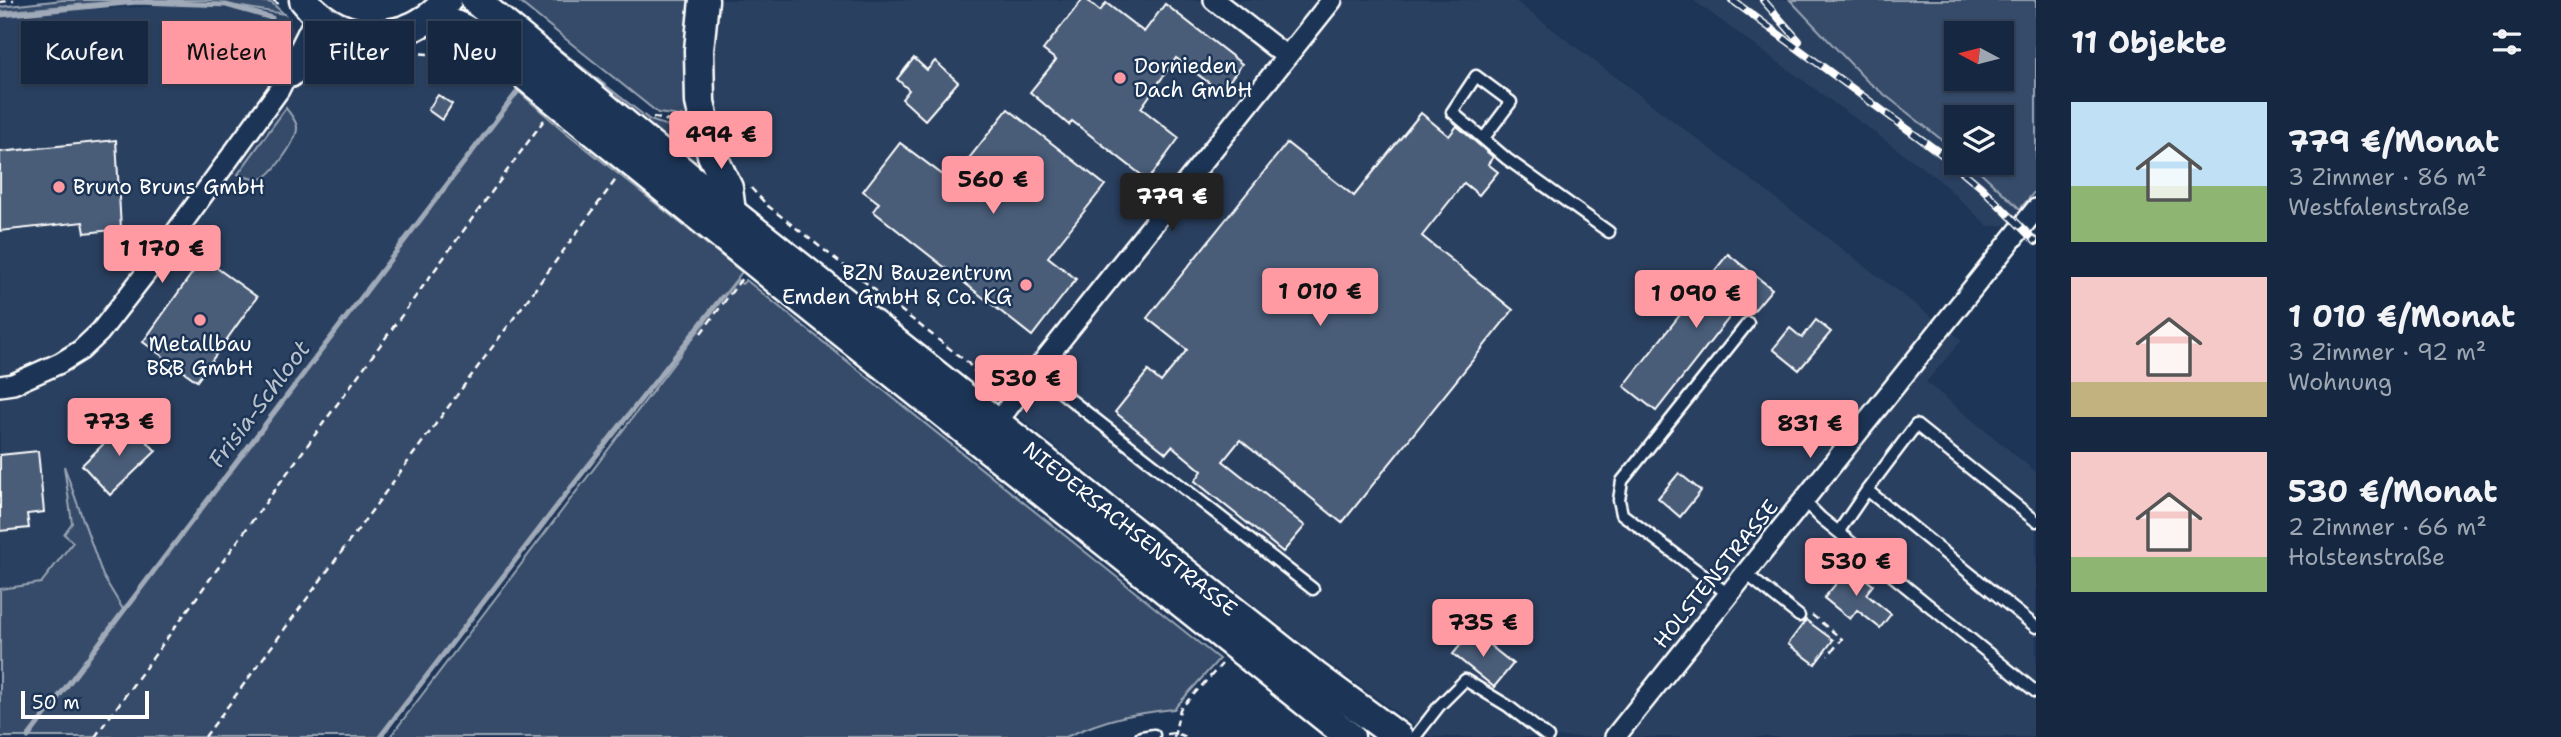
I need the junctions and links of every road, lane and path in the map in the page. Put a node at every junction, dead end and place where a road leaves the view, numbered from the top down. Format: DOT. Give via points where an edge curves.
graph roads {
  1 [pos="14,0"];
  2 [pos="273,0"];
  3 [pos="447,0"];
  4 [pos="475,0"];
  5 [pos="704,0"];
  6 [pos="1214,0"];
  7 [pos="1332,0"];
  8 [pos="0,2"];
  9 [pos="311,7"];
  10 [pos="331,21"];
  11 [pos="424,21"];
  12 [pos="414,26"];
  13 [pos="304,40"];
  14 [pos="1286,56"];
  15 [pos="305,65"];
  16 [pos="279,90"];
  17 [pos="558,102"];
  18 [pos="643,111"];
  19 [pos="704,124"];
  20 [pos="1483,138"];
  21 [pos="620,175"];
  22 [pos="747,183"];
  23 [pos="2036,209"];
  24 [pos="732,212"];
  25 [pos="1609,232"];
  26 [pos="739,282"];
  27 [pos="1748,323"];
  28 [pos="701,333"];
  29 [pos="1035,372"];
  30 [pos="0,386"];
  31 [pos="996,424"];
  32 [pos="1867,490"];
  33 [pos="1803,500"];
  34 [pos="2036,522"];
  35 [pos="1839,531"];
  36 [pos="1745,573"];
  37 [pos="1313,589"];
  38 [pos="1728,594"];
  39 [pos="1799,616"];
  40 [pos="2036,627"];
  41 [pos="1828,656"];
  42 [pos="1227,659"];
  43 [pos="2036,692"];
  44 [pos="1174,735"];
  45 [pos="1154,736"];
  46 [pos="95,737"];
  47 [pos="205,737"];
  48 [pos="1141,737"];
  49 [pos="1187,737"];
  50 [pos="1350,737"];
  51 [pos="1398,737"];
  52 [pos="1415,737"];
  53 [pos="1548,737"];
  54 [pos="1615,737"];
  1 -- 8 [label="path"];
  2 -- 13 [label="path"];
  3 -- 11 [label="main road"];
  4 -- 24 [label="main road, NIEDERSACHSENSTRASSE"];
  5 -- 19 [label="main road" via="698,68"];
  6 -- 14 [label="street"];
  7 -- 14 [label="street"];
  9 -- 10 [label="main road"];
  9 -- 13 [label="street"];
  11 -- 12 [label="main road"];
  11 -- 17 [label="main road, NIEDERSACHSENSTRASSE" via="444,21 462,28"];
  13 -- 16 [label="street"];
  14 -- 29 [label="street"];
  15 -- 16 [label="street"];
  16 -- 30 [label="street" via="100,332 60,363"];
  17 -- 31 [label="main road, NIEDERSACHSENSTRASSE"];
  17 -- 46 [label="path"];
  18 -- 19 [label="path" via="676,124"];
  19 -- 24 [label="main road"];
  20 -- 20 [label="lane" via="1452,112 1476,76 1511,102"];
  20 -- 25 [label="lane"];
  21 -- 47 [label="path"];
  22 -- 31 [label="path" via="768,206 968,363 986,386"];
  23 -- 33 [label="street, HOLSTENSTRASSE"];
  24 -- 31 [label="main road, NIEDERSACHSENSTRASSE"];
  26 -- 28 [label="path"];
  27 -- 38 [label="lane" via="1622,481 1619,500 1622,514"];
  29 -- 31 [label="street"];
  29 -- 37 [label="lane"];
  31 -- 50 [label="main road, NIEDERSACHSENSTRASSE"];
  31 -- 51 [label="main road, NIEDERSACHSENSTRASSE"];
  32 -- 34 [label="lane" via="1916,425"];
  32 -- 35 [label="lane"];
  32 -- 40 [label="lane"];
  33 -- 35 [label="lane"];
  33 -- 36 [label="street, HOLSTENSTRASSE"];
  35 -- 43 [label="lane"];
  36 -- 38 [label="street, HOLSTENSTRASSE"];
  36 -- 39 [label="lane"];
  38 -- 54 [label="street, HOLSTENSTRASSE"];
  39 -- 41 [label="path" via="1805,609 1842,639"];
  42 -- 44 [label="path" via="1180,709"];
  44 -- 49 [label="path"];
  45 -- 48 [label="lane"];
  52 -- 53 [label="lane" via="1465,680"];
}
